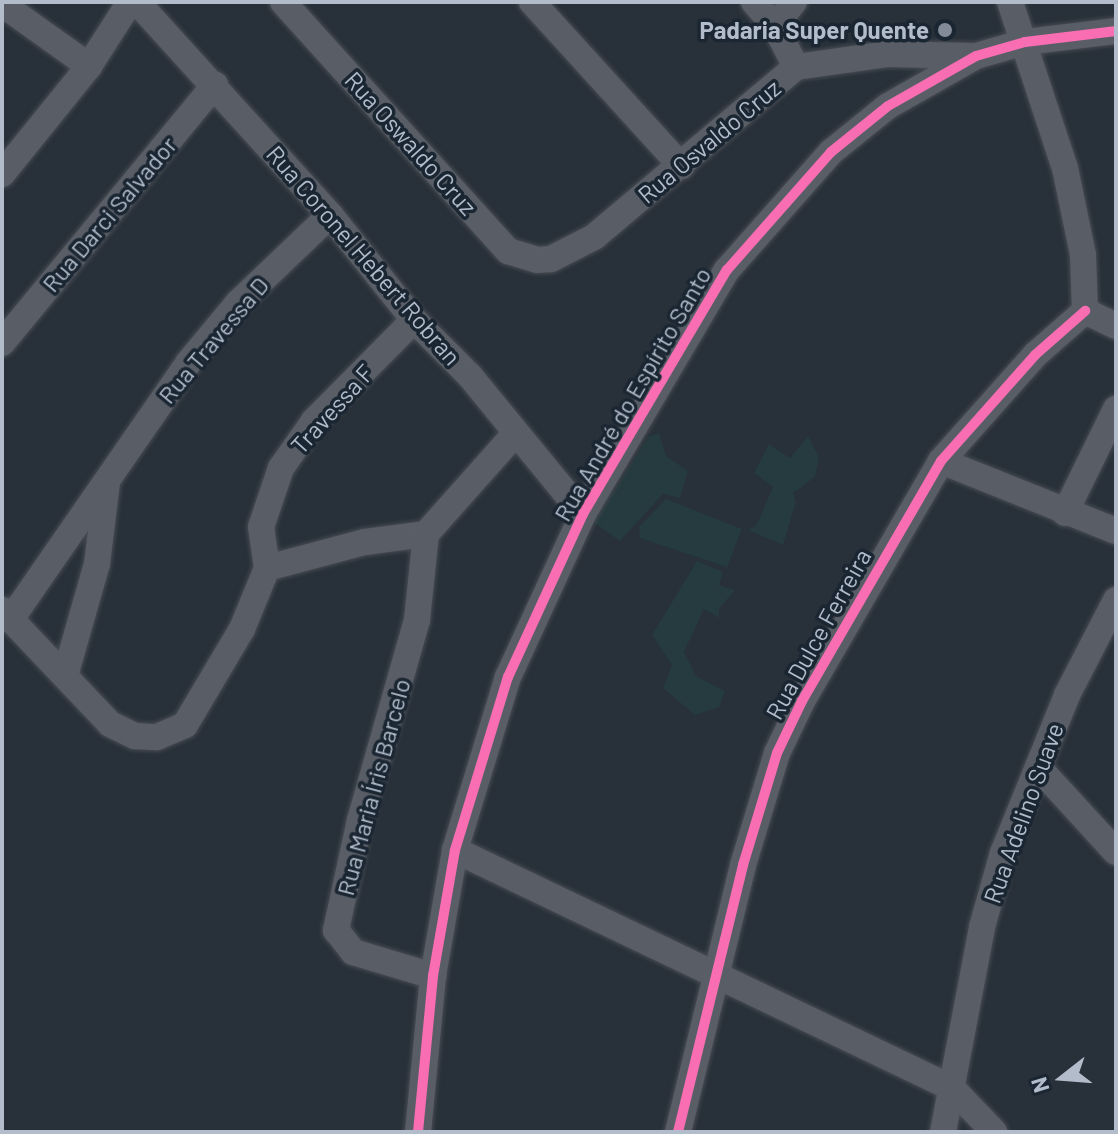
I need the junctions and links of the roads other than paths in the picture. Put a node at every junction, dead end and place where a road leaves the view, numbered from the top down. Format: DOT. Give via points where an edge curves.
graph roads {
  1 [pos="130,2"];
  2 [pos="137,2"];
  3 [pos="283,2"];
  4 [pos="532,2"];
  5 [pos="754,2"];
  6 [pos="794,2"];
  7 [pos="1010,2"];
  8 [pos="2,4"];
  9 [pos="775,26"];
  10 [pos="1116,31"];
  11 [pos="1025,42"];
  12 [pos="976,56"];
  13 [pos="89,66"];
  14 [pos="796,67"];
  15 [pos="215,85"];
  16 [pos="681,166"];
  17 [pos="2,174"];
  18 [pos="330,215"];
  19 [pos="551,259"];
  20 [pos="1085,311"];
  21 [pos="414,320"];
  22 [pos="1116,326"];
  23 [pos="2,343"];
  24 [pos="1116,409"];
  25 [pos="514,435"];
  26 [pos="941,461"];
  27 [pos="108,476"];
  28 [pos="1065,513"];
  29 [pos="583,514"];
  30 [pos="1116,531"];
  31 [pos="426,534"];
  32 [pos="267,568"];
  33 [pos="1116,600"];
  34 [pos="6,614"];
  35 [pos="65,676"];
  36 [pos="1038,767"];
  37 [pos="455,850"];
  38 [pos="1116,852"];
  39 [pos="720,974"];
  40 [pos="433,976"];
  41 [pos="952,1088"];
  42 [pos="418,1132"];
  43 [pos="678,1132"];
  44 [pos="943,1132"];
  45 [pos="994,1132"];
  1 -- 13 [label="street"];
  2 -- 15 [label="street, Rua Coronel Hebert Robran"];
  3 -- 19 [label="street, Rua Oswaldo Cruz" via="508,251 523,258"];
  4 -- 16 [label="street"];
  5 -- 9 [label="street"];
  6 -- 9 [label="street"];
  7 -- 11 [label="street"];
  8 -- 13 [label="street"];
  9 -- 14 [label="street"];
  10 -- 11 [label="street, Rua André do Espírito Santo"];
  11 -- 12 [label="street, Rua André do Espírito Santo"];
  11 -- 20 [label="street" via="1065,168 1083,255"];
  12 -- 14 [label="street, Rua Osvaldo Cruz" via="887,54"];
  12 -- 29 [label="street, Rua André do Espírito Santo" via="888,106 831,152 773,213 727,270"];
  13 -- 17 [label="street"];
  14 -- 16 [label="street, Rua Osvaldo Cruz"];
  15 -- 18 [label="street, Rua Coronel Hebert Robran"];
  15 -- 23 [label="street, Rua Darci Salvador"];
  16 -- 19 [label="street, Rua Osvaldo Cruz" via="594,237"];
  18 -- 21 [label="street, Rua Coronel Hebert Robran"];
  18 -- 27 [label="street, Rua Travessa D" via="238,303"];
  20 -- 22 [label="street"];
  20 -- 26 [label="street, Rua Dulce Ferreira" via="1035,355"];
  21 -- 25 [label="street, Rua Coronel Hebert Robran" via="470,376"];
  21 -- 32 [label="street, Travessa F" via="314,421 281,468 261,527"];
  24 -- 28 [label="street"];
  25 -- 29 [label="street, Rua Coronel Hebert Robran"];
  25 -- 31 [label="street"];
  26 -- 28 [label="street"];
  26 -- 39 [label="street, Rua Dulce Ferreira" via="830,649 777,753 743,865"];
  27 -- 34 [label="street, Rua Travessa D"];
  27 -- 35 [label="street, Rua Travessa D" via="97,564"];
  28 -- 30 [label="street"];
  29 -- 37 [label="street, Rua André do Espírito Santo" via="508,677"];
  31 -- 32 [label="street" via="365,542"];
  31 -- 40 [label="street, Rua Maria Íris Barcelo" via="417,620 360,820 336,930 353,952"];
  32 -- 35 [label="street" via="242,629 185,725 157,737 135,736 110,724"];
  33 -- 36 [label="street, Rua Adelino Suave" via="1067,695"];
  34 -- 35 [label="street"];
  36 -- 38 [label="street"];
  36 -- 41 [label="street, Rua Adelino Suave" via="1003,853 982,927"];
  37 -- 39 [label="street"];
  37 -- 40 [label="street, Rua André do Espírito Santo"];
  39 -- 41 [label="street"];
  39 -- 43 [label="street, Rua Dulce Ferreira"];
  40 -- 42 [label="street, Rua André do Espírito Santo"];
  41 -- 44 [label="street, Rua Adelino Suave"];
  41 -- 45 [label="street"];
}
